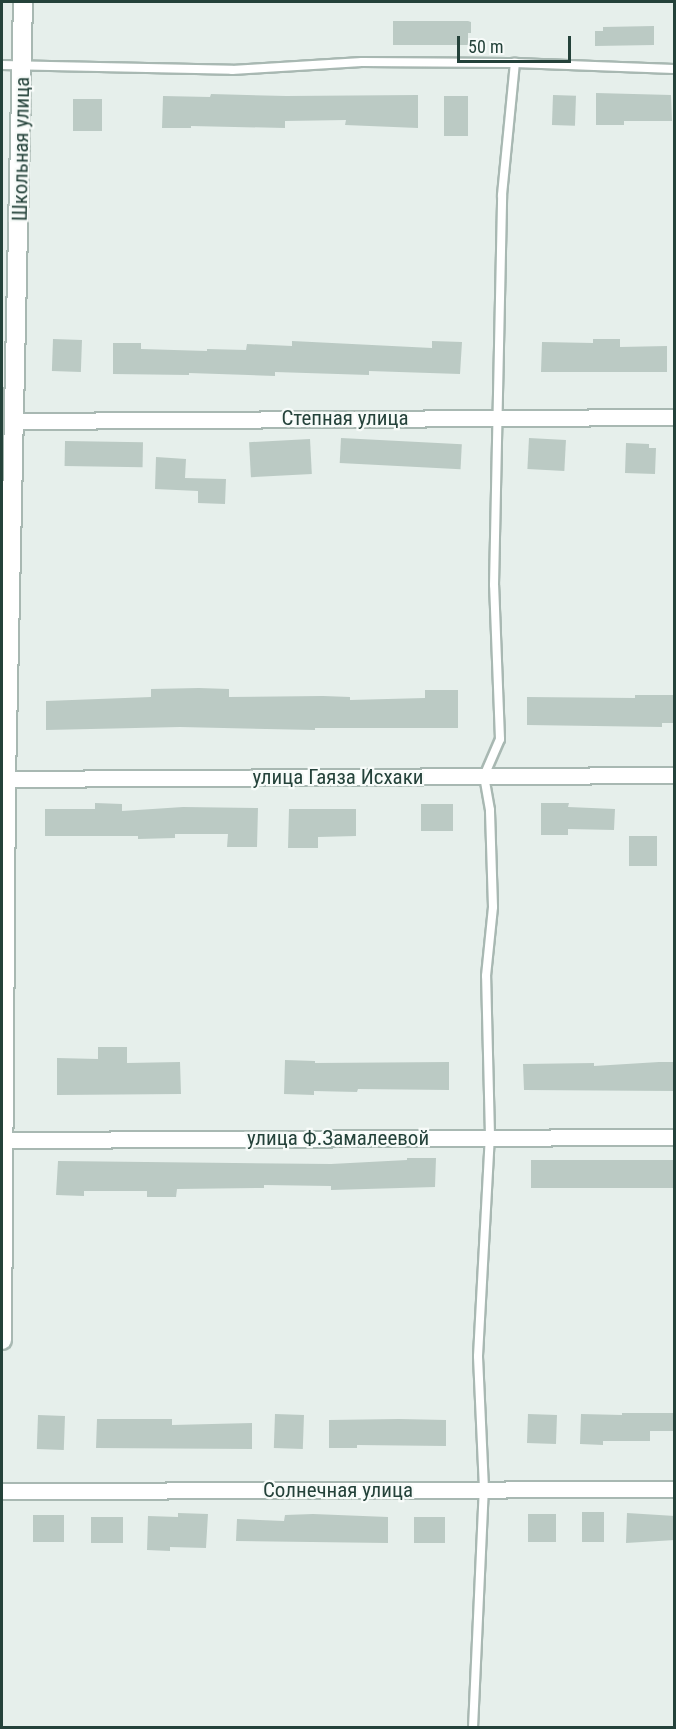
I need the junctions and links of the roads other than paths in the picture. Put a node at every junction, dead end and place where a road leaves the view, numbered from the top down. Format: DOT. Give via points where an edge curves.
graph roads {
  1 [pos="23,2"];
  2 [pos="515,63"];
  3 [pos="2,64"];
  4 [pos="22,64"];
  5 [pos="675,69"];
  6 [pos="498,417"];
  7 [pos="675,417"];
  8 [pos="16,421"];
  9 [pos="675,775"];
  10 [pos="484,776"];
  11 [pos="4,779"];
  12 [pos="490,1137"];
  13 [pos="675,1137"];
  14 [pos="3,1140"];
  15 [pos="2,1340"];
  16 [pos="484,1489"];
  17 [pos="675,1489"];
  18 [pos="2,1491"];
  19 [pos="473,1728"];
  1 -- 4 [label="street, Школьная улица"];
  2 -- 4 [label="lane" via="362,62 232,70"];
  2 -- 5 [label="lane"];
  2 -- 6 [label="lane" via="502,195"];
  3 -- 4 [label="lane"];
  4 -- 8 [label="street, Школьная улица"];
  6 -- 7 [label="street, Степная улица"];
  6 -- 8 [label="street, Степная улица"];
  6 -- 10 [label="lane" via="494,585 500,739"];
  8 -- 11 [label="street, Школьная улица"];
  9 -- 10 [label="street, улица Гаяза Исхаки"];
  10 -- 11 [label="street, улица Гаяза Исхаки"];
  10 -- 12 [label="lane" via="490,810 493,907 486,976"];
  11 -- 14 [label="street, Школьная улица"];
  12 -- 13 [label="street, улица Ф.Замалеевой"];
  12 -- 14 [label="street, улица Ф.Замалеевой"];
  12 -- 16 [label="lane" via="478,1356"];
  14 -- 15 [label="street, Школьная улица"];
  16 -- 17 [label="street, Солнечная улица"];
  16 -- 18 [label="street, Солнечная улица"];
  16 -- 19 [label="lane"];
}
